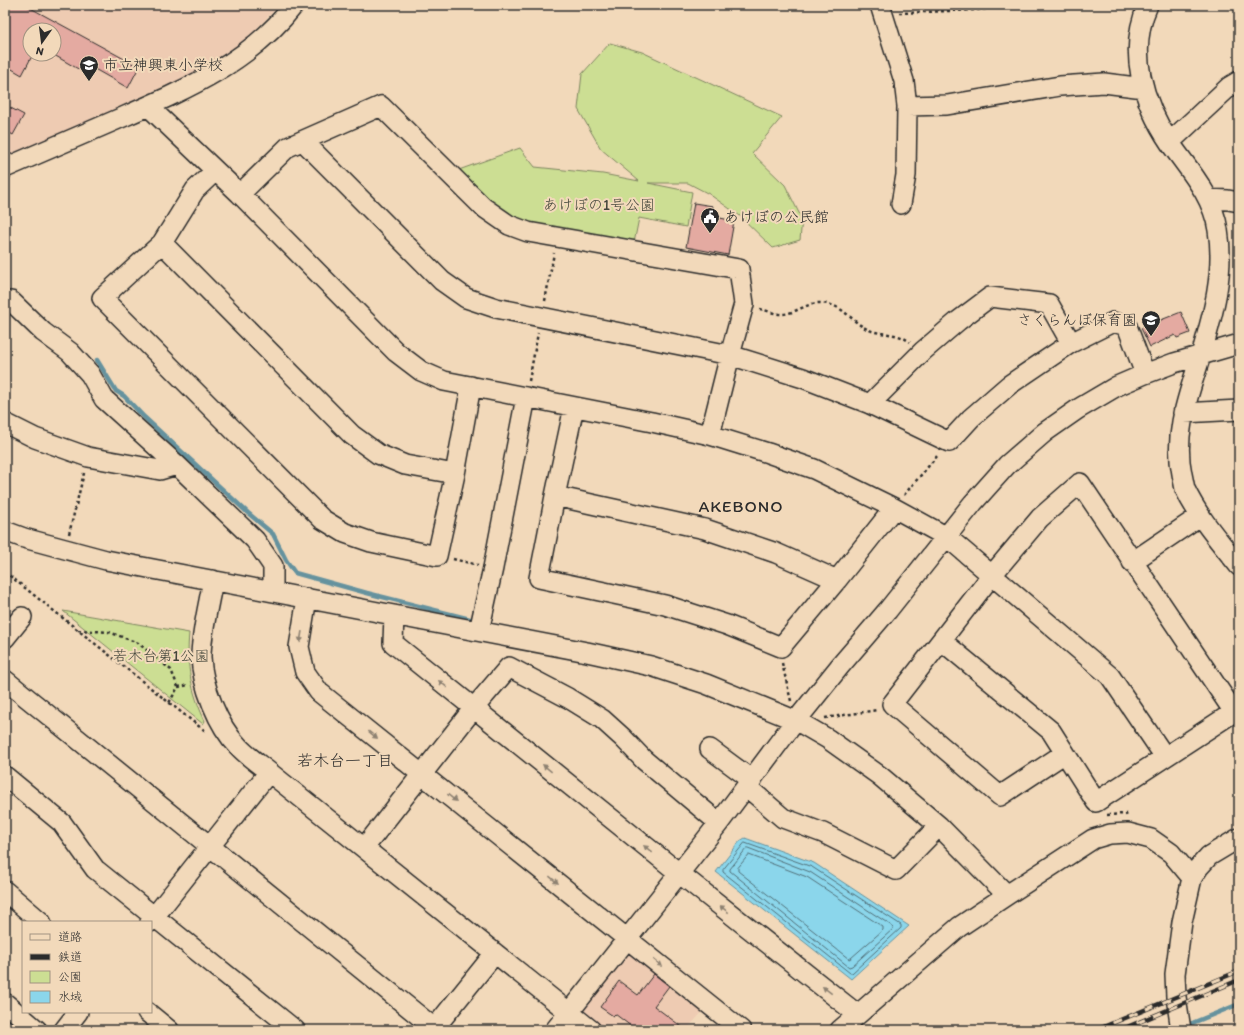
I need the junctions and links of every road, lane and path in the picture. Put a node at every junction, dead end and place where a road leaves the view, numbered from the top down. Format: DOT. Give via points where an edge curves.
graph roads {
  1 [pos="294,5"];
  2 [pos="1028,5"];
  3 [pos="1148,5"];
  4 [pos="881,9"];
  5 [pos="1239,81"];
  6 [pos="1144,88"];
  7 [pos="148,106"];
  8 [pos="907,106"];
  9 [pos="303,141"];
  10 [pos="1170,142"];
  11 [pos="5,168"];
  12 [pos="215,171"];
  13 [pos="240,194"];
  14 [pos="1208,199"];
  15 [pos="1239,202"];
  16 [pos="901,204"];
  17 [pos="162,243"];
  18 [pos="7,299"];
  19 [pos="744,304"];
  20 [pos="1071,343"];
  21 [pos="1239,344"];
  22 [pos="923,351"];
  23 [pos="1201,354"];
  24 [pos="730,356"];
  25 [pos="1145,374"];
  26 [pos="471,386"];
  27 [pos="526,397"];
  28 [pos="870,404"];
  29 [pos="574,407"];
  30 [pos="1239,410"];
  31 [pos="1183,413"];
  32 [pos="5,423"];
  33 [pos="710,435"];
  34 [pos="88,457"];
  35 [pos="932,462"];
  36 [pos="177,465"];
  37 [pos="455,474"];
  38 [pos="917,480"];
  39 [pos="555,496"];
  40 [pos="894,508"];
  41 [pos="1200,516"];
  42 [pos="5,531"];
  43 [pos="947,537"];
  44 [pos="65,550"];
  45 [pos="437,556"];
  46 [pos="1132,562"];
  47 [pos="1239,566"];
  48 [pos="493,568"];
  49 [pos="5,572"];
  50 [pos="992,575"];
  51 [pos="213,580"];
  52 [pos="837,580"];
  53 [pos="273,592"];
  54 [pos="307,598"];
  55 [pos="394,615"];
  56 [pos="22,617"];
  57 [pos="78,630"];
  58 [pos="479,631"];
  59 [pos="5,638"];
  60 [pos="942,641"];
  61 [pos="5,680"];
  62 [pos="192,684"];
  63 [pos="178,686"];
  64 [pos="169,704"];
  65 [pos="892,704"];
  66 [pos="473,709"];
  67 [pos="853,715"];
  68 [pos="797,721"];
  69 [pos="207,731"];
  70 [pos="710,750"];
  71 [pos="1065,753"];
  72 [pos="1165,757"];
  73 [pos="269,772"];
  74 [pos="422,774"];
  75 [pos="5,776"];
  76 [pos="749,784"];
  77 [pos="719,823"];
  78 [pos="939,826"];
  79 [pos="1239,838"];
  80 [pos="209,847"];
  81 [pos="364,848"];
  82 [pos="679,873"];
  83 [pos="1192,878"];
  84 [pos="5,891"];
  85 [pos="1007,895"];
  86 [pos="152,919"];
  87 [pos="40,921"];
  88 [pos="628,939"];
  89 [pos="495,953"];
  90 [pos="5,1003"];
  91 [pos="569,1012"];
  92 [pos="77,1013"];
  93 [pos="148,1013"];
  94 [pos="857,1014"];
  95 [pos="433,1029"];
  96 [pos="36,1030"];
  97 [pos="64,1030"];
  98 [pos="168,1030"];
  99 [pos="295,1030"];
  100 [pos="555,1030"];
  101 [pos="591,1030"];
  102 [pos="741,1030"];
  103 [pos="840,1030"];
  104 [pos="1182,1030"];
  1 -- 7 [label="street" via="260,42 232,63"];
  2 -- 4 [label="path" via="974,10"];
  3 -- 6 [label="street" via="1138,42"];
  4 -- 8 [label="street" via="904,81"];
  5 -- 10 [label="street" via="1229,87"];
  6 -- 8 [label="street" via="1104,82 1060,86 947,105"];
  6 -- 10 [label="street" via="1149,105"];
  7 -- 11 [label="street"];
  7 -- 12 [label="street"];
  8 -- 16 [label="street" via="906,175"];
  9 -- 13 [label="street" via="288,147"];
  9 -- 19 [label="street" via="381,106 483,207 508,225 528,232 739,269"];
  9 -- 24 [label="street" via="442,281 466,298 496,308"];
  10 -- 14 [label="street" via="1192,171"];
  12 -- 13 [label="street"];
  12 -- 17 [label="street" via="195,190"];
  13 -- 26 [label="street" via="396,352 421,371 444,381"];
  14 -- 15 [label="street"];
  14 -- 23 [label="street" via="1218,228 1221,252 1211,318"];
  17 -- 37 [label="street" via="352,435 378,454 405,465"];
  17 -- 45 [label="street" via="102,298 322,519 344,533 371,542"];
  18 -- 36 [label="street" via="43,332 70,352 90,374 104,399"];
  19 -- 22 [label="path" via="782,314 816,303 828,304 840,308 867,329 902,336"];
  19 -- 24 [label="street"];
  20 -- 22 [label="street" via="1049,304 990,297"];
  20 -- 25 [label="street" via="1113,322 1127,326"];
  20 -- 28 [label="street" via="1009,384 949,442"];
  21 -- 23 [label="street"];
  22 -- 28 [label="street"];
  23 -- 25 [label="street"];
  23 -- 31 [label="street"];
  24 -- 28 [label="street" via="803,378"];
  24 -- 33 [label="street"];
  25 -- 43 [label="street" via="1117,386 1045,432 1007,465"];
  26 -- 27 [label="street"];
  26 -- 37 [label="street"];
  27 -- 29 [label="street"];
  27 -- 48 [label="street"];
  29 -- 33 [label="street"];
  29 -- 39 [label="street"];
  30 -- 31 [label="street"];
  31 -- 41 [label="street" via="1179,441 1180,465 1185,488"];
  32 -- 34 [label="street" via="34,438"];
  33 -- 40 [label="street" via="814,469"];
  34 -- 36 [label="street" via="160,470"];
  34 -- 44 [label="path"];
  35 -- 38 [label="path"];
  36 -- 53 [label="street" via="255,540 273,566"];
  37 -- 45 [label="street"];
  39 -- 52 [label="street" via="705,529 776,554"];
  39 -- 52 [label="street" via="540,578 665,605 727,625 781,647"];
  40 -- 43 [label="street"];
  40 -- 52 [label="street"];
  41 -- 46 [label="street"];
  41 -- 47 [label="street"];
  42 -- 44 [label="street"];
  43 -- 50 [label="street"];
  43 -- 68 [label="street"];
  44 -- 51 [label="street"];
  45 -- 48 [label="path"];
  46 -- 50 [label="street" via="1080,483 1040,518"];
  46 -- 72 [label="street" via="1234,712"];
  48 -- 58 [label="street"];
  49 -- 57 [label="path"];
  50 -- 60 [label="street"];
  50 -- 72 [label="street" via="1110,676"];
  51 -- 53 [label="street"];
  51 -- 73 [label="street" via="201,656 205,681 219,720 237,746"];
  53 -- 54 [label="street"];
  54 -- 55 [label="street"];
  54 -- 74 [label="street, one-way" via="299,646 305,672 319,692"];
  55 -- 58 [label="street"];
  66 -- 55 [label="street, one-way" via="392,643"];
  56 -- 59 [label="street"];
  57 -- 63 [label="path" via="109,632 138,643 171,670"];
  57 -- 64 [label="path"];
  58 -- 68 [label="street" via="652,666 706,684"];
  60 -- 65 [label="street"];
  60 -- 71 [label="street" via="1051,731"];
  61 -- 80 [label="street"];
  62 -- 63 [label="path"];
  63 -- 64 [label="path"];
  64 -- 69 [label="path"];
  65 -- 67 [label="path" via="886,708"];
  65 -- 71 [label="street" via="1000,796"];
  66 -- 74 [label="street"];
  66 -- 77 [label="street" via="509,667 602,719 644,760"];
  82 -- 66 [label="street, one-way"];
  68 -- 76 [label="street"];
  68 -- 78 [label="street" via="828,739 880,776"];
  70 -- 76 [label="street"];
  71 -- 72 [label="street" via="1096,802"];
  73 -- 80 [label="street"];
  73 -- 81 [label="street"];
  74 -- 81 [label="street"];
  74 -- 88 [label="street, one-way"];
  75 -- 86 [label="street" via="62,823 95,869"];
  76 -- 77 [label="street"];
  76 -- 78 [label="street" via="783,818 823,833 896,870"];
  77 -- 82 [label="street"];
  78 -- 85 [label="street"];
  79 -- 83 [label="street" via="1209,856"];
  80 -- 86 [label="street"];
  80 -- 95 [label="street"];
  81 -- 89 [label="street"];
  82 -- 88 [label="street"];
  94 -- 82 [label="street, one-way"];
  83 -- 85 [label="street" via="1171,853 1151,839 1128,833 1110,834 1093,839"];
  83 -- 104 [label="street" via="1182,922 1175,974"];
  84 -- 87 [label="street"];
  85 -- 94 [label="street" via="959,928"];
  86 -- 99 [label="street"];
  88 -- 91 [label="street"];
  88 -- 102 [label="street, one-way"];
  89 -- 91 [label="street"];
  89 -- 95 [label="street"];
  90 -- 96 [label="street"];
  91 -- 100 [label="street"];
  91 -- 101 [label="street"];
  92 -- 97 [label="street"];
  93 -- 98 [label="street"];
  94 -- 103 [label="street"];
}
